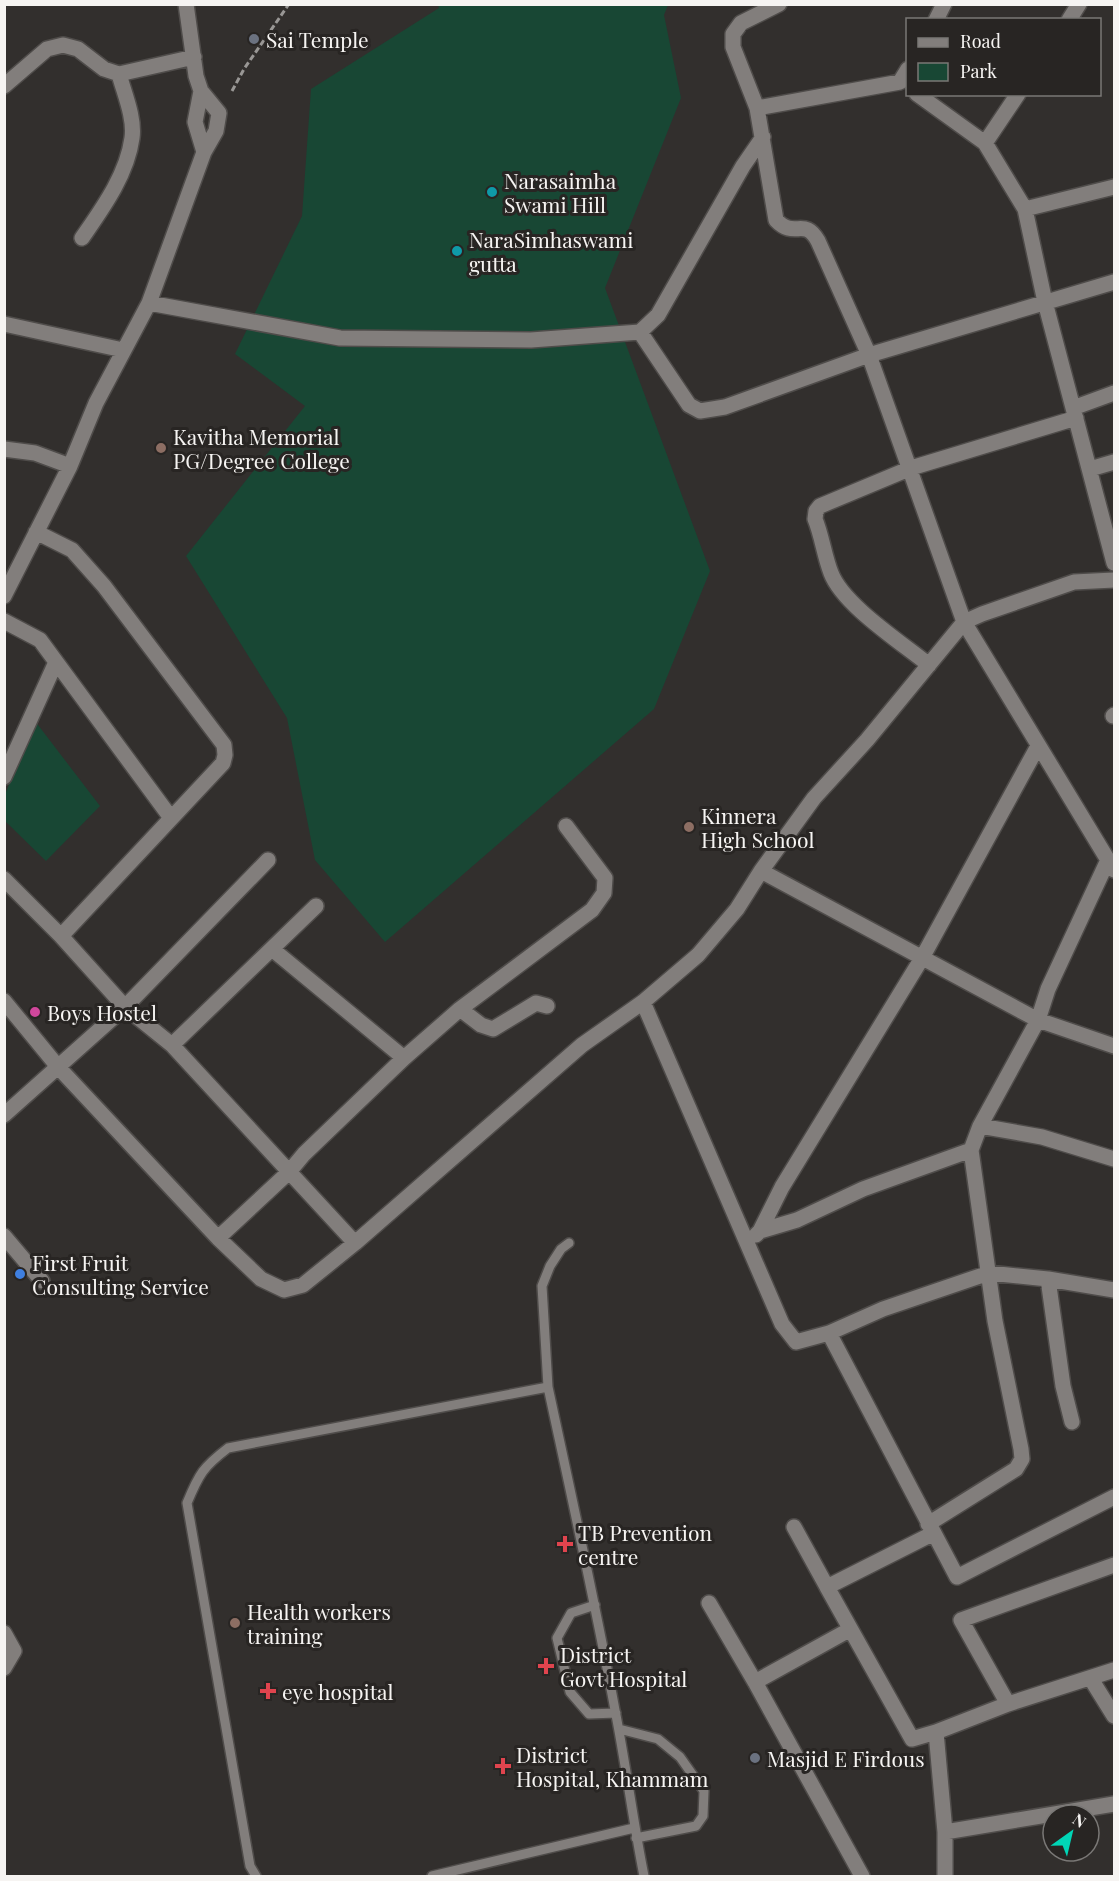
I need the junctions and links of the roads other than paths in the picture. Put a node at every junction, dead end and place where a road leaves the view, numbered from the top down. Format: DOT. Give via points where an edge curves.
graph roads {
  1 [pos="186,4"];
  2 [pos="779,4"];
  3 [pos="944,4"];
  4 [pos="1079,4"];
  5 [pos="937,18"];
  6 [pos="1070,18"];
  7 [pos="194,57"];
  8 [pos="119,74"];
  9 [pos="905,79"];
  10 [pos="4,86"];
  11 [pos="201,91"];
  12 [pos="920,96"];
  13 [pos="1017,96"];
  14 [pos="757,108"];
  15 [pos="763,136"];
  16 [pos="985,143"];
  17 [pos="204,152"];
  18 [pos="1114,187"];
  19 [pos="1025,209"];
  20 [pos="82,238"];
  21 [pos="1114,282"];
  22 [pos="1045,302"];
  23 [pos="149,303"];
  24 [pos="4,324"];
  25 [pos="640,333"];
  26 [pos="123,350"];
  27 [pos="869,354"];
  28 [pos="1114,393"];
  29 [pos="1075,413"];
  30 [pos="4,449"];
  31 [pos="1114,462"];
  32 [pos="70,466"];
  33 [pos="911,468"];
  34 [pos="1090,469"];
  35 [pos="36,532"];
  36 [pos="1114,563"];
  37 [pos="1114,580"];
  38 [pos="4,596"];
  39 [pos="4,621"];
  40 [pos="964,622"];
  41 [pos="56,662"];
  42 [pos="929,664"];
  43 [pos="1038,746"];
  44 [pos="4,777"];
  45 [pos="171,818"];
  46 [pos="566,826"];
  47 [pos="268,860"];
  48 [pos="1111,865"];
  49 [pos="761,871"];
  50 [pos="4,879"];
  51 [pos="316,906"];
  52 [pos="61,936"];
  53 [pos="272,949"];
  54 [pos="922,958"];
  55 [pos="4,1001"];
  56 [pos="643,1002"];
  57 [pos="547,1006"];
  58 [pos="125,1007"];
  59 [pos="460,1009"];
  60 [pos="1038,1020"];
  61 [pos="172,1046"];
  62 [pos="1114,1046"];
  63 [pos="404,1058"];
  64 [pos="59,1068"];
  65 [pos="4,1115"];
  66 [pos="980,1126"];
  67 [pos="971,1150"];
  68 [pos="1114,1158"];
  69 [pos="289,1172"];
  70 [pos="760,1231"];
  71 [pos="4,1236"];
  72 [pos="218,1238"];
  73 [pos="747,1242"];
  74 [pos="356,1243"];
  75 [pos="569,1243"];
  76 [pos="989,1273"];
  77 [pos="1048,1279"];
  78 [pos="42,1281"];
  79 [pos="1114,1290"];
  80 [pos="829,1333"];
  81 [pos="548,1387"];
  82 [pos="1072,1422"];
  83 [pos="1114,1497"];
  84 [pos="794,1527"];
  85 [pos="931,1528"];
  86 [pos="1114,1565"];
  87 [pos="827,1587"];
  88 [pos="709,1603"];
  89 [pos="595,1605"];
  90 [pos="849,1630"];
  91 [pos="4,1633"];
  92 [pos="4,1668"];
  93 [pos="1114,1670"];
  94 [pos="1091,1679"];
  95 [pos="755,1682"];
  96 [pos="1008,1704"];
  97 [pos="616,1713"];
  98 [pos="1114,1716"];
  99 [pos="619,1729"];
  100 [pos="936,1732"];
  101 [pos="1114,1804"];
  102 [pos="634,1828"];
  103 [pos="945,1832"];
  104 [pos="636,1838"];
  105 [pos="256,1876"];
  106 [pos="432,1876"];
  107 [pos="644,1876"];
  108 [pos="862,1876"];
  109 [pos="945,1876"];
  1 -- 7 [label="street"];
  2 -- 14 [label="street" via="741,23 733,34 733,47"];
  3 -- 5 [label="street"];
  4 -- 6 [label="street"];
  7 -- 8 [label="street"];
  7 -- 11 [label="street"];
  8 -- 10 [label="street" via="104,69 78,49 63,45 47,50"];
  8 -- 20 [label="street" via="132,137 106,203"];
  9 -- 14 [label="street"];
  11 -- 17 [label="street" via="195,122"];
  11 -- 17 [label="street" via="219,113 216,131"];
  12 -- 16 [label="street"];
  13 -- 16 [label="street"];
  14 -- 15 [label="street"];
  15 -- 25 [label="street" via="658,315"];
  15 -- 27 [label="street" via="776,220 788,229 806,228 813,232"];
  16 -- 19 [label="street"];
  17 -- 23 [label="street"];
  18 -- 19 [label="street"];
  19 -- 22 [label="street"];
  21 -- 22 [label="street"];
  22 -- 27 [label="street"];
  22 -- 29 [label="street"];
  23 -- 25 [label="street" via="340,338 531,340"];
  23 -- 26 [label="street"];
  24 -- 26 [label="street"];
  25 -- 27 [label="street" via="688,405 700,411 725,407"];
  26 -- 32 [label="street"];
  27 -- 33 [label="street"];
  28 -- 29 [label="street"];
  29 -- 33 [label="street"];
  29 -- 34 [label="street"];
  30 -- 32 [label="street" via="35,453"];
  31 -- 34 [label="street"];
  32 -- 35 [label="street"];
  33 -- 40 [label="street"];
  33 -- 42 [label="street" via="820,506 815,519 831,574 845,594 858,609"];
  34 -- 36 [label="street"];
  35 -- 38 [label="street"];
  35 -- 45 [label="street" via="72,550 104,586 224,745 223,764"];
  37 -- 40 [label="street" via="1074,582"];
  39 -- 41 [label="street" via="40,640"];
  40 -- 42 [label="street"];
  40 -- 43 [label="street"];
  41 -- 44 [label="street"];
  41 -- 45 [label="street"];
  42 -- 49 [label="street" via="814,798"];
  43 -- 48 [label="street"];
  43 -- 54 [label="street"];
  45 -- 52 [label="street"];
  46 -- 59 [label="street" via="605,878 604,893 592,910"];
  47 -- 58 [label="street"];
  48 -- 60 [label="street" via="1048,989"];
  49 -- 54 [label="street"];
  49 -- 56 [label="street" via="737,909 698,955"];
  50 -- 52 [label="street"];
  51 -- 53 [label="street"];
  52 -- 58 [label="street"];
  53 -- 61 [label="street"];
  53 -- 63 [label="street"];
  54 -- 60 [label="street"];
  54 -- 70 [label="street" via="782,1187"];
  55 -- 64 [label="street"];
  56 -- 73 [label="street"];
  56 -- 74 [label="street" via="582,1045"];
  57 -- 59 [label="street" via="536,1003 493,1029"];
  58 -- 61 [label="street"];
  58 -- 64 [label="street"];
  59 -- 63 [label="street"];
  60 -- 62 [label="street"];
  60 -- 66 [label="street"];
  61 -- 69 [label="street"];
  63 -- 69 [label="street"];
  64 -- 65 [label="street"];
  64 -- 72 [label="street"];
  66 -- 67 [label="street"];
  66 -- 68 [label="street" via="1042,1137"];
  67 -- 70 [label="street"];
  67 -- 76 [label="street"];
  69 -- 72 [label="street"];
  69 -- 74 [label="street"];
  70 -- 73 [label="street"];
  71 -- 78 [label="street"];
  72 -- 74 [label="street" via="261,1279 284,1290 303,1285"];
  73 -- 80 [label="street" via="782,1324 796,1342"];
  75 -- 81 [label="lane" via="549,1266 542,1286"];
  76 -- 77 [label="street"];
  76 -- 80 [label="street" via="883,1309"];
  76 -- 85 [label="street" via="1022,1459 1016,1469"];
  77 -- 79 [label="street"];
  77 -- 82 [label="street"];
  80 -- 85 [label="street"];
  81 -- 89 [label="lane"];
  81 -- 105 [label="lane" via="228,1448 207,1464 196,1480 186,1503 250,1866"];
  83 -- 85 [label="street" via="957,1577"];
  84 -- 87 [label="street"];
  85 -- 87 [label="street"];
  86 -- 96 [label="street" via="961,1620"];
  87 -- 90 [label="street"];
  88 -- 95 [label="street"];
  89 -- 97 [label="lane"];
  89 -- 97 [label="lane" via="571,1613 557,1638 570,1692 589,1714"];
  90 -- 95 [label="street"];
  90 -- 100 [label="street" via="912,1739"];
  91 -- 92 [label="street" via="14,1651"];
  93 -- 94 [label="street"];
  94 -- 96 [label="street"];
  94 -- 98 [label="street"];
  95 -- 108 [label="street"];
  96 -- 100 [label="street"];
  97 -- 99 [label="lane"];
  99 -- 102 [label="lane"];
  99 -- 104 [label="lane" via="658,1739 680,1757 704,1791 703,1816 696,1826"];
  100 -- 103 [label="street"];
  101 -- 103 [label="street"];
  102 -- 104 [label="lane"];
  102 -- 106 [label="lane"];
  103 -- 109 [label="street"];
  104 -- 107 [label="lane"];
}
